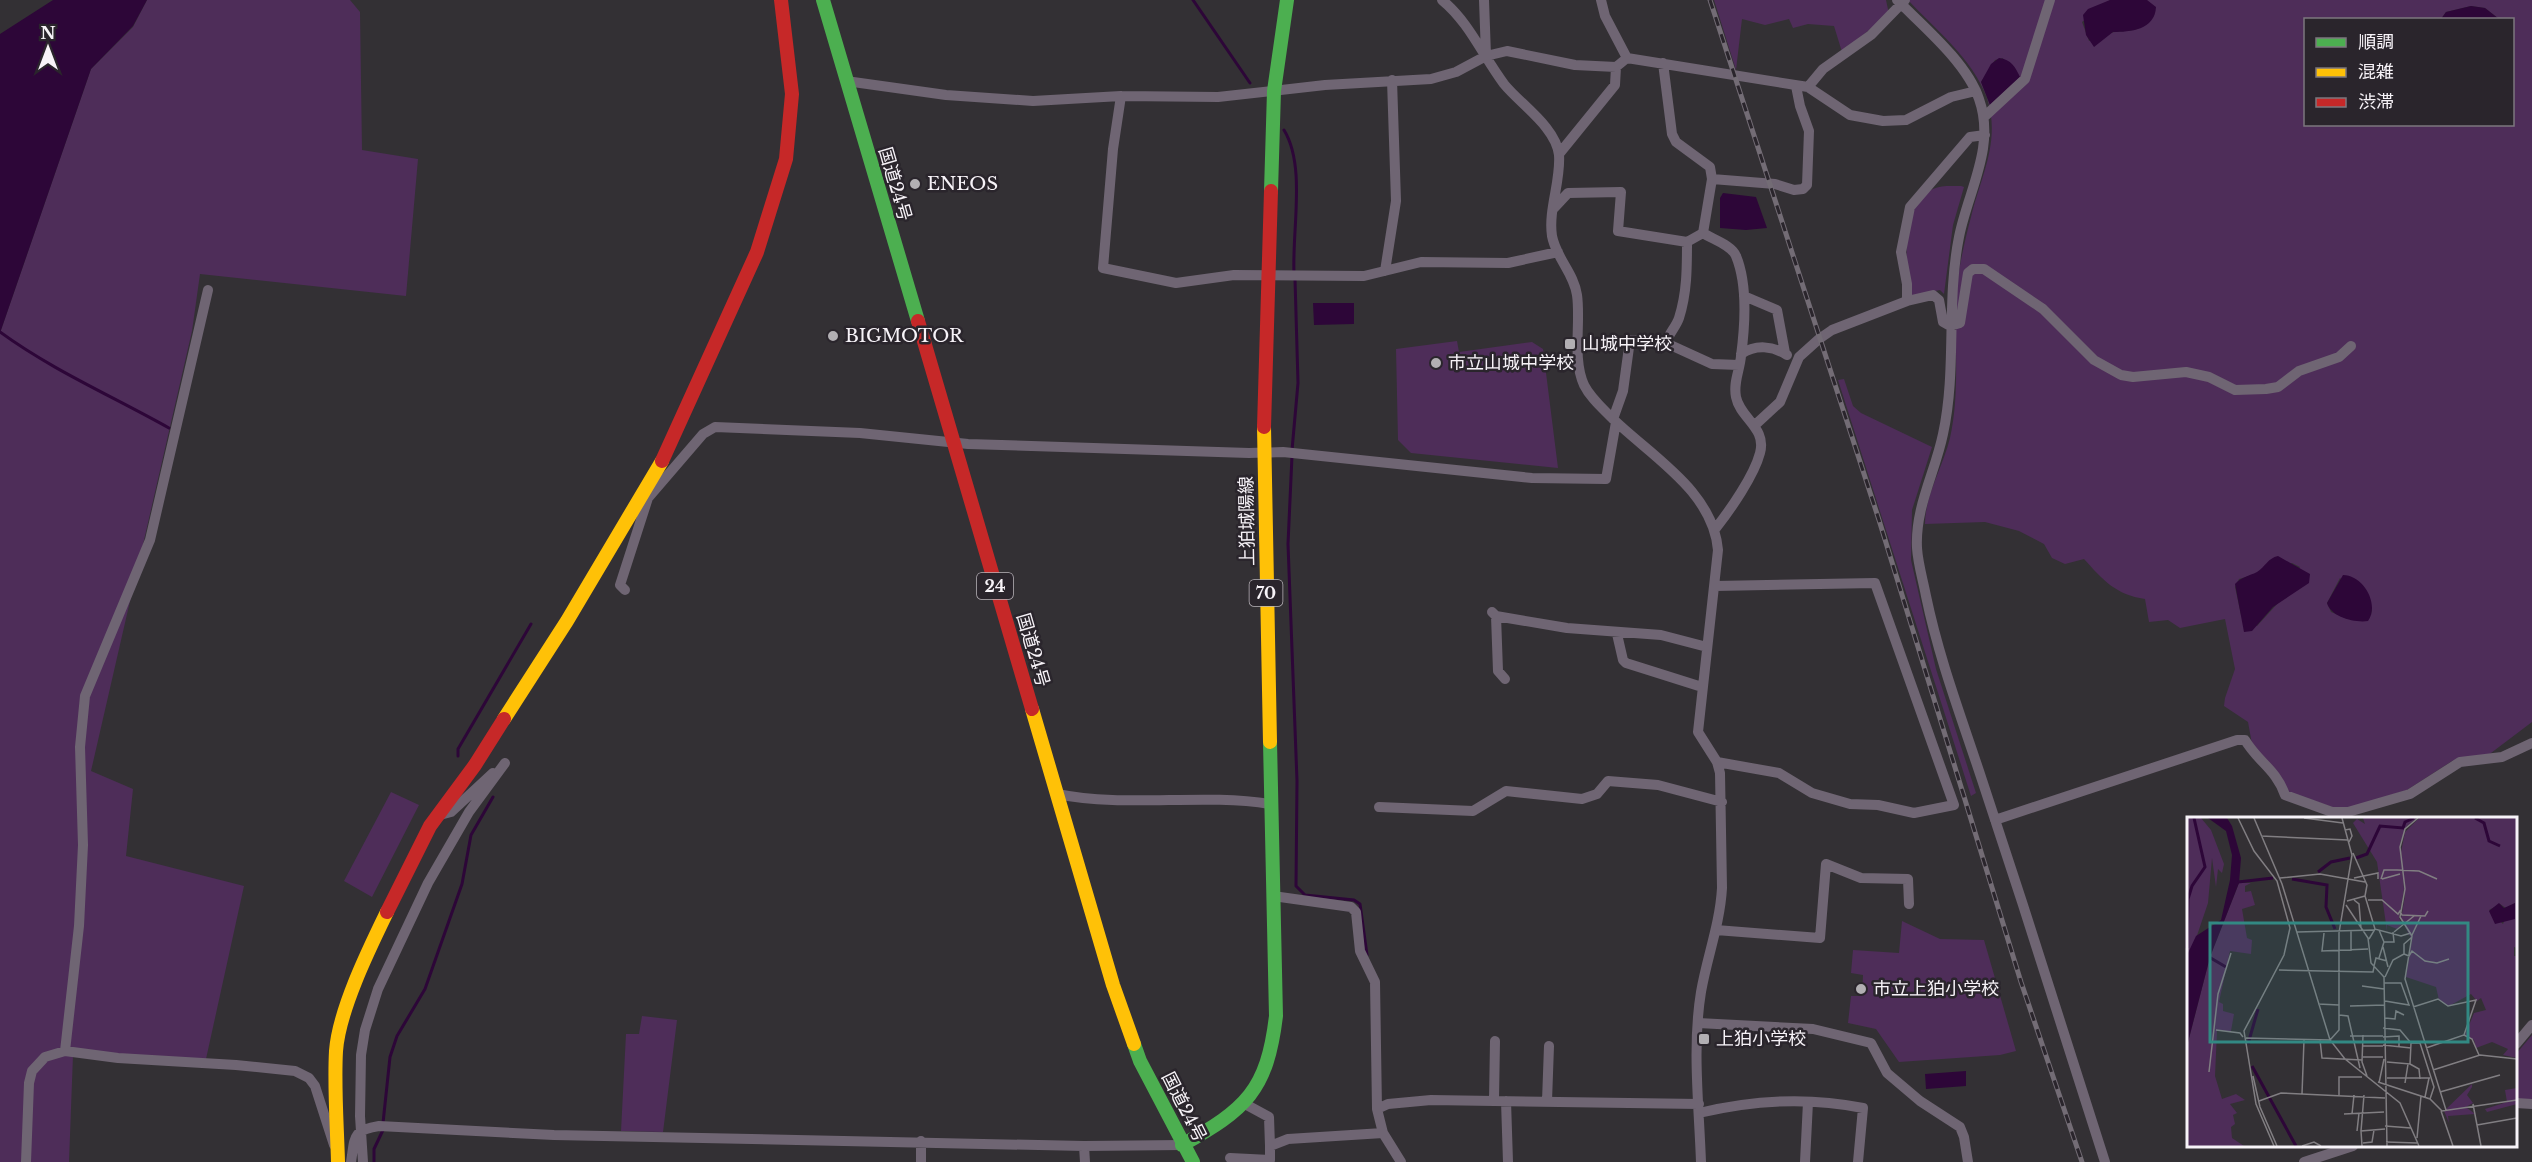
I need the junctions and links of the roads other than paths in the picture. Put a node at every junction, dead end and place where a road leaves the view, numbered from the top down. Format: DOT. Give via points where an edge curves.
graph roads {
  1 [pos="781,0"];
  2 [pos="823,0"];
  3 [pos="1287,0"];
  4 [pos="1442,0"];
  5 [pos="1484,0"];
  6 [pos="1601,0"];
  7 [pos="2050,0"];
  8 [pos="1901,1"];
  9 [pos="1486,56"];
  10 [pos="1627,58"];
  11 [pos="1663,63"];
  12 [pos="1616,68"];
  13 [pos="1392,80"];
  14 [pos="846,81"];
  15 [pos="1796,86"];
  16 [pos="1808,87"];
  17 [pos="1274,91"];
  18 [pos="1976,91"];
  19 [pos="1121,96"];
  20 [pos="1984,117"];
  21 [pos="1985,135"];
  22 [pos="1559,154"];
  23 [pos="1712,179"];
  24 [pos="1554,208"];
  25 [pos="1702,233"];
  26 [pos="1687,242"];
  27 [pos="1557,252"];
  28 [pos="1385,271"];
  29 [pos="1268,275"];
  30 [pos="208,290"];
  31 [pos="1744,296"];
  32 [pos="1906,301"];
  33 [pos="1950,326"];
  34 [pos="1666,343"];
  35 [pos="2351,346"];
  36 [pos="1785,353"];
  37 [pos="1740,359"];
  38 [pos="1797,363"];
  39 [pos="1614,421"];
  40 [pos="1755,425"];
  41 [pos="952,441"];
  42 [pos="1263,452"];
  43 [pos="646,497"];
  44 [pos="1716,528"];
  45 [pos="1715,586"];
  46 [pos="625,590"];
  47 [pos="1617,634"];
  48 [pos="1707,647"];
  49 [pos="1505,679"];
  50 [pos="1702,687"];
  51 [pos="2532,743"];
  52 [pos="1717,762"];
  53 [pos="1056,794"];
  54 [pos="1722,802"];
  55 [pos="1270,804"];
  56 [pos="1379,807"];
  57 [pos="440,815"];
  58 [pos="1995,820"];
  59 [pos="1273,896"];
  60 [pos="1909,904"];
  61 [pos="1716,930"];
  62 [pos="1698,1023"];
  63 [pos="2532,1025"];
  64 [pos="1494,1041"];
  65 [pos="2517,1043"];
  66 [pos="1549,1046"];
  67 [pos="65,1051"];
  68 [pos="1500,1101"];
  69 [pos="1547,1101"];
  70 [pos="1808,1102"];
  71 [pos="2517,1103"];
  72 [pos="1245,1104"];
  73 [pos="2532,1104"];
  74 [pos="1377,1109"];
  75 [pos="1699,1109"];
  76 [pos="362,1129"];
  77 [pos="1383,1133"];
  78 [pos="921,1141"];
  79 [pos="1182,1145"];
  80 [pos="1084,1146"];
  81 [pos="1270,1146"];
  82 [pos="2350,1147"];
  83 [pos="338,1158"];
  84 [pos="1230,1158"];
  85 [pos="26,1162"];
  86 [pos="351,1162"];
  87 [pos="363,1162"];
  88 [pos="921,1162"];
  89 [pos="1085,1162"];
  90 [pos="1193,1162"];
  91 [pos="1401,1162"];
  92 [pos="1508,1162"];
  93 [pos="1701,1162"];
  94 [pos="1805,1162"];
  95 [pos="1858,1162"];
  96 [pos="1968,1162"];
  97 [pos="2105,1162"];
  98 [pos="2304,1162"];
  1 -- 43 [label="main road" via="792,94 786,159 779,185 734,307"];
  2 -- 14 [label="main road, 国道24号 / 24"];
  3 -- 17 [label="main road, 上狛城陽線 / 70"];
  4 -- 9 [label="street"];
  5 -- 9 [label="street"];
  6 -- 10 [label="street"];
  7 -- 20 [label="street" via="2025,79"];
  8 -- 16 [label="street" via="1871,35 1823,69"];
  8 -- 18 [label="street" via="1961,67"];
  9 -- 12 [label="street" via="1507,51 1575,65"];
  9 -- 13 [label="street" via="1443,76"];
  9 -- 22 [label="street" via="1504,84 1548,132"];
  10 -- 11 [label="street"];
  10 -- 12 [label="street"];
  11 -- 15 [label="street"];
  11 -- 23 [label="street" via="1672,134 1676,142 1710,167"];
  12 -- 22 [label="street" via="1615,85"];
  13 -- 17 [label="street"];
  13 -- 28 [label="street" via="1396,201"];
  14 -- 19 [label="street" via="946,95 1033,101"];
  14 -- 41 [label="main road, 国道24号 / 24"];
  15 -- 16 [label="street"];
  15 -- 23 [label="street" via="1809,131 1807,185 1794,190 1775,184"];
  16 -- 18 [label="street" via="1858,118 1896,122 1957,95"];
  17 -- 19 [label="street" via="1218,98"];
  17 -- 29 [label="main road, 上狛城陽線 / 70"];
  18 -- 20 [label="street"];
  19 -- 29 [label="street" via="1103,268 1176,283"];
  20 -- 21 [label="street"];
  21 -- 32 [label="street" via="1970,137 1910,207 1901,252"];
  21 -- 33 [label="street" via="1959,234"];
  22 -- 24 [label="street"];
  23 -- 25 [label="street"];
  24 -- 26 [label="street" via="1568,193 1622,192 1618,231"];
  24 -- 27 [label="street" via="1552,234"];
  25 -- 26 [label="street"];
  25 -- 31 [label="street" via="1736,256"];
  26 -- 34 [label="street" via="1683,306"];
  27 -- 28 [label="street" via="1508,263 1421,262"];
  27 -- 39 [label="street" via="1577,292 1581,378 1591,397"];
  28 -- 29 [label="street" via="1364,276"];
  29 -- 42 [label="main road, 上狛城陽線 / 70"];
  30 -- 67 [label="street" via="150,540 85,696 80,747 83,845 79,926"];
  31 -- 36 [label="street" via="1777,310"];
  31 -- 37 [label="street"];
  32 -- 33 [label="street" via="1929,294 1936,297 1943,322"];
  32 -- 38 [label="street" via="1832,330"];
  33 -- 35 [label="street" via="1960,323 1966,276 1977,268 1997,276 2043,309 2094,360 2121,375 2186,372 2209,377 2235,390 2266,389 2278,387 2299,371 2339,357"];
  33 -- 58 [label="street" via="1947,412 1919,511 1917,547 1931,619"];
  34 -- 37 [label="street" via="1712,364"];
  34 -- 39 [label="street" via="1630,340 1623,391"];
  36 -- 37 [label="street" via="1761,347"];
  36 -- 38 [label="street"];
  37 -- 40 [label="street" via="1735,395"];
  38 -- 40 [label="street" via="1780,402"];
  39 -- 42 [label="street" via="1606,479 1532,478"];
  39 -- 44 [label="street" via="1690,489"];
  40 -- 44 [label="street" via="1760,453"];
  41 -- 42 [label="street"];
  41 -- 43 [label="street" via="715,427 703,434"];
  41 -- 53 [label="main road, 国道24号 / 24"];
  42 -- 55 [label="main road, 上狛城陽線 / 70"];
  43 -- 46 [label="street" via="620,585"];
  43 -- 57 [label="main road"];
  44 -- 45 [label="street"];
  45 -- 48 [label="street"];
  45 -- 52 [label="street" via="1875,583 1954,805 1914,813 1850,804 1812,793 1779,773"];
  47 -- 48 [label="street" via="1661,635"];
  47 -- 49 [label="street" via="1494,614 1498,670"];
  47 -- 50 [label="street" via="1626,663"];
  48 -- 50 [label="street"];
  50 -- 52 [label="street" via="1698,732"];
  51 -- 58 [label="street" via="2502,757 2460,762 2410,794 2340,813 2285,795 2274,771 2254,755 2245,740 2237,740"];
  52 -- 54 [label="street"];
  53 -- 55 [label="street" via="1078,799"];
  53 -- 79 [label="main road, 国道24号 / 24" via="1113,986 1140,1061"];
  54 -- 56 [label="street" via="1659,785 1608,781 1597,794 1582,799 1506,791 1473,811"];
  54 -- 61 [label="street" via="1722,888"];
  55 -- 59 [label="main road, 上狛城陽線 / 70"];
  57 -- 76 [label="street" via="451,812 505,763 469,812 428,883 378,989 361,1055"];
  57 -- 83 [label="main road" via="430,826 368,951 346,1011 335,1060"];
  58 -- 97 [label="street"];
  59 -- 72 [label="main road, 上狛城陽線 / 70" via="1274,1048 1264,1077"];
  59 -- 74 [label="street" via="1351,907 1356,912 1360,951 1375,982"];
  60 -- 61 [label="street" via="1908,879 1861,878 1826,864 1820,938"];
  61 -- 62 [label="street" via="1701,991"];
  62 -- 75 [label="street"];
  62 -- 96 [label="street" via="1813,1029 1871,1043 1887,1073 1920,1101 1957,1123"];
  63 -- 65 [label="street"];
  64 -- 68 [label="street"];
  66 -- 69 [label="street"];
  67 -- 83 [label="street" via="300,1073 315,1086"];
  67 -- 85 [label="street" via="45,1057 32,1071"];
  68 -- 69 [label="street"];
  68 -- 74 [label="street" via="1431,1100 1388,1104"];
  68 -- 92 [label="street"];
  69 -- 75 [label="street"];
  70 -- 75 [label="street" via="1749,1102"];
  70 -- 94 [label="street"];
  70 -- 95 [label="street" via="1863,1108"];
  71 -- 73 [label="street"];
  72 -- 79 [label="main road, 上狛城陽線 / 70" via="1225,1121"];
  72 -- 81 [label="street" via="1269,1117"];
  74 -- 77 [label="street"];
  75 -- 93 [label="street"];
  76 -- 78 [label="street" via="384,1126 554,1135"];
  76 -- 86 [label="street" via="356,1134"];
  76 -- 87 [label="street"];
  77 -- 81 [label="street" via="1288,1139"];
  77 -- 91 [label="street"];
  78 -- 80 [label="street"];
  78 -- 88 [label="street"];
  79 -- 80 [label="street"];
  79 -- 90 [label="main road, 国道24号 / 24"];
  80 -- 89 [label="street"];
  81 -- 84 [label="street" via="1270,1160"];
  82 -- 98 [label="street"];
}
